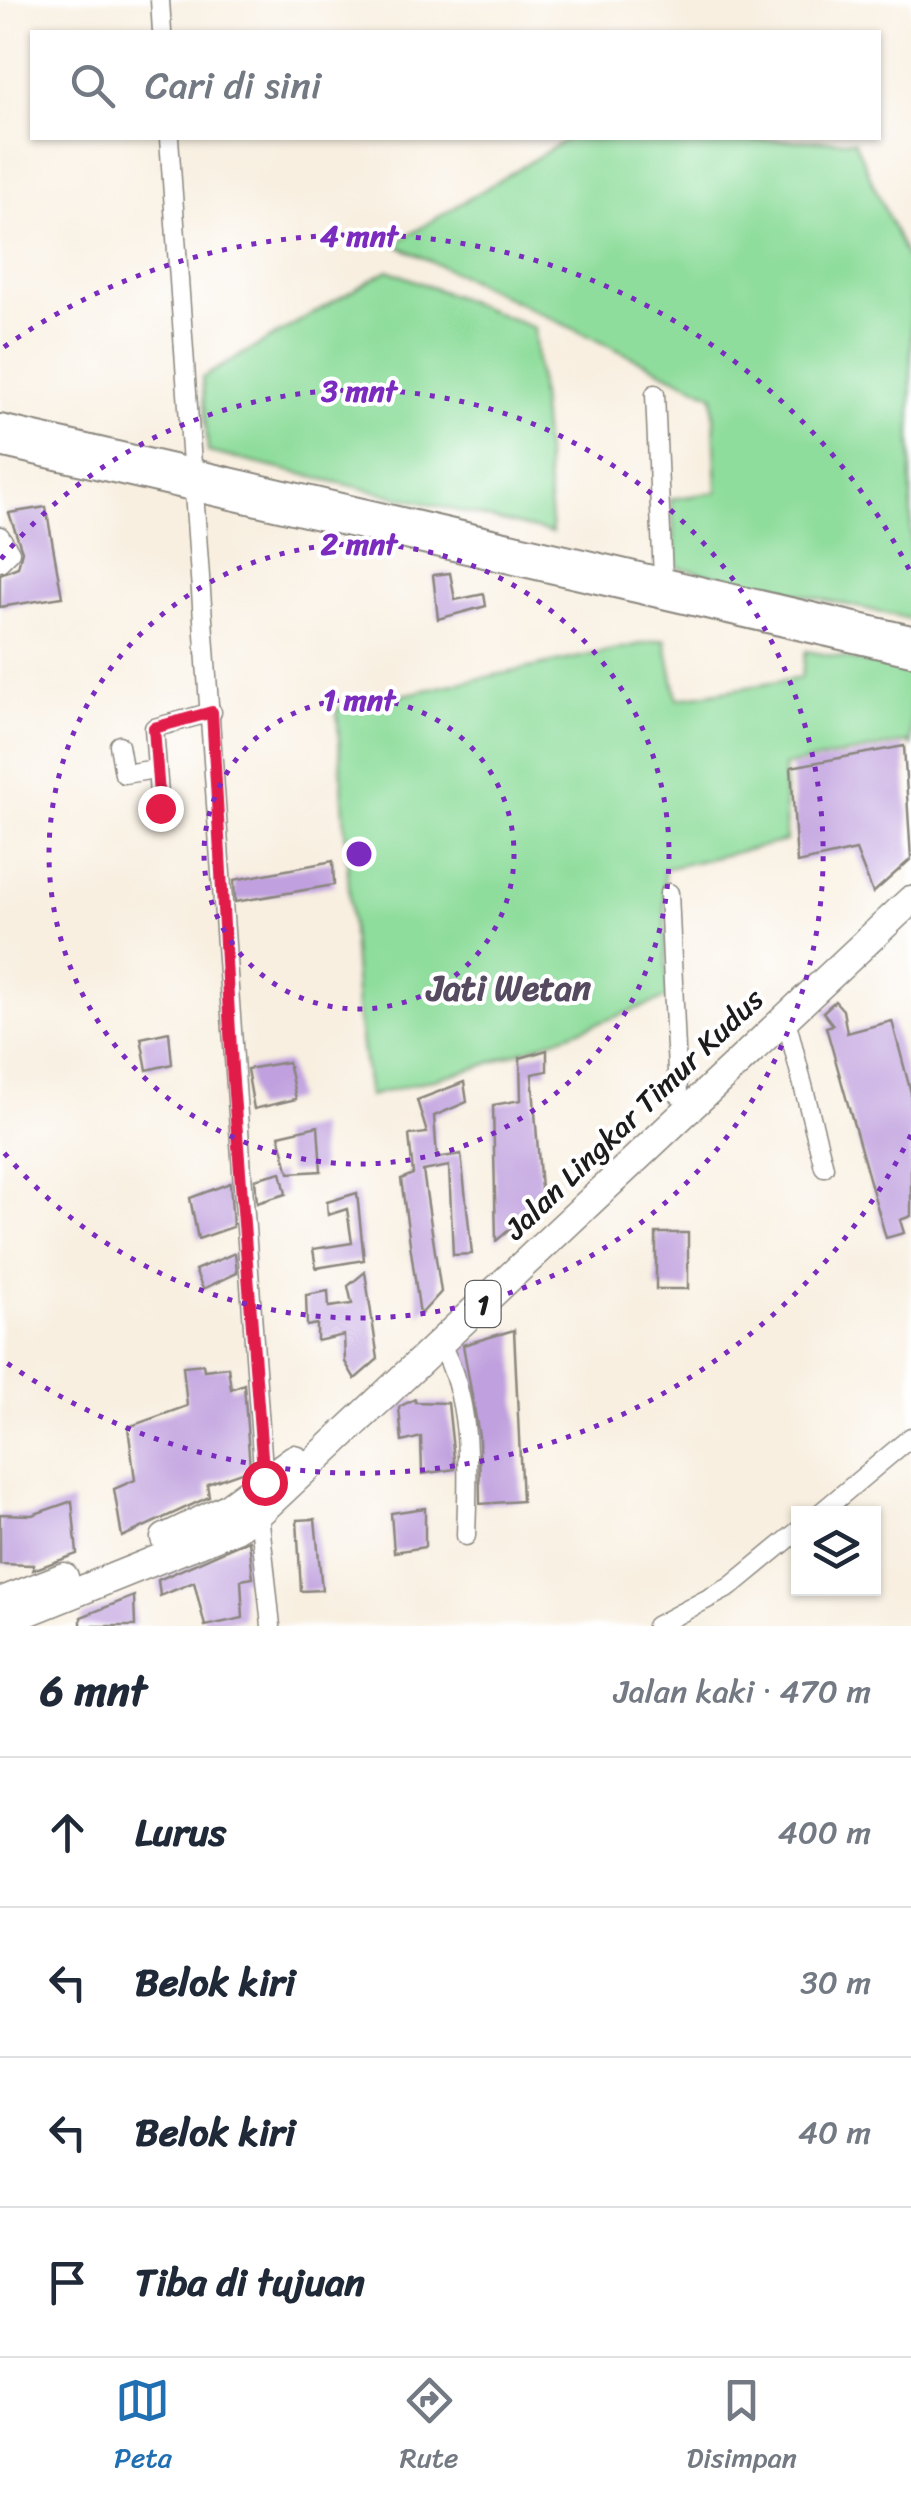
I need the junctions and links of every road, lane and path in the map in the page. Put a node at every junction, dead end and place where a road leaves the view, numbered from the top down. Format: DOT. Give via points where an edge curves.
graph roads {
  1 [pos="160,0"];
  2 [pos="162,30"];
  3 [pos="168,140"];
  4 [pos="654,394"];
  5 [pos="0,426"];
  6 [pos="0,445"];
  7 [pos="191,479"];
  8 [pos="0,536"];
  9 [pos="0,562"];
  10 [pos="663,578"];
  11 [pos="911,636"];
  12 [pos="911,654"];
  13 [pos="212,712"];
  14 [pos="118,745"];
  15 [pos="156,768"];
  16 [pos="160,808"];
  17 [pos="911,881"];
  18 [pos="669,893"];
  19 [pos="911,900"];
  20 [pos="785,1015"];
  21 [pos="678,1094"];
  22 [pos="824,1168"];
  23 [pos="441,1345"];
  24 [pos="911,1437"];
  25 [pos="264,1482"];
  26 [pos="829,1506"];
  27 [pos="259,1513"];
  28 [pos="466,1536"];
  29 [pos="791,1537"];
  30 [pos="0,1602"];
  31 [pos="0,1623"];
  32 [pos="272,1626"];
  33 [pos="656,1626"];
  1 -- 2 [label="street"];
  3 -- 7 [label="street"];
  4 -- 10 [label="street"];
  5 -- 7 [label="main road"];
  6 -- 7 [label="main road"];
  7 -- 10 [label="main road"];
  7 -- 12 [label="main road"];
  7 -- 13 [label="street"];
  8 -- 9 [label="street" via="10,552"];
  10 -- 11 [label="main road"];
  13 -- 15 [label="street" via="154,728"];
  13 -- 25 [label="street"];
  14 -- 15 [label="street" via="124,774"];
  15 -- 16 [label="street"];
  17 -- 21 [label="highway, Jalan Lingkar Timur Kudus / 1"];
  18 -- 21 [label="street"];
  19 -- 20 [label="highway, Jalan Lingkar Timur Kudus / 1"];
  20 -- 22 [label="street"];
  20 -- 23 [label="highway, Jalan Lingkar Timur Kudus / 1"];
  21 -- 25 [label="highway, Jalan Lingkar Timur Kudus / 1" via="432,1334"];
  23 -- 27 [label="highway, Jalan Lingkar Timur Kudus / 1"];
  23 -- 28 [label="street" via="461,1390"];
  24 -- 26 [label="street"];
  25 -- 30 [label="highway, Jalan Lingkar Timur Kudus / 1" via="155,1543"];
  27 -- 31 [label="highway, Jalan Lingkar Timur Kudus / 1"];
  27 -- 32 [label="street"];
  29 -- 33 [label="street" via="730,1587"];
}
